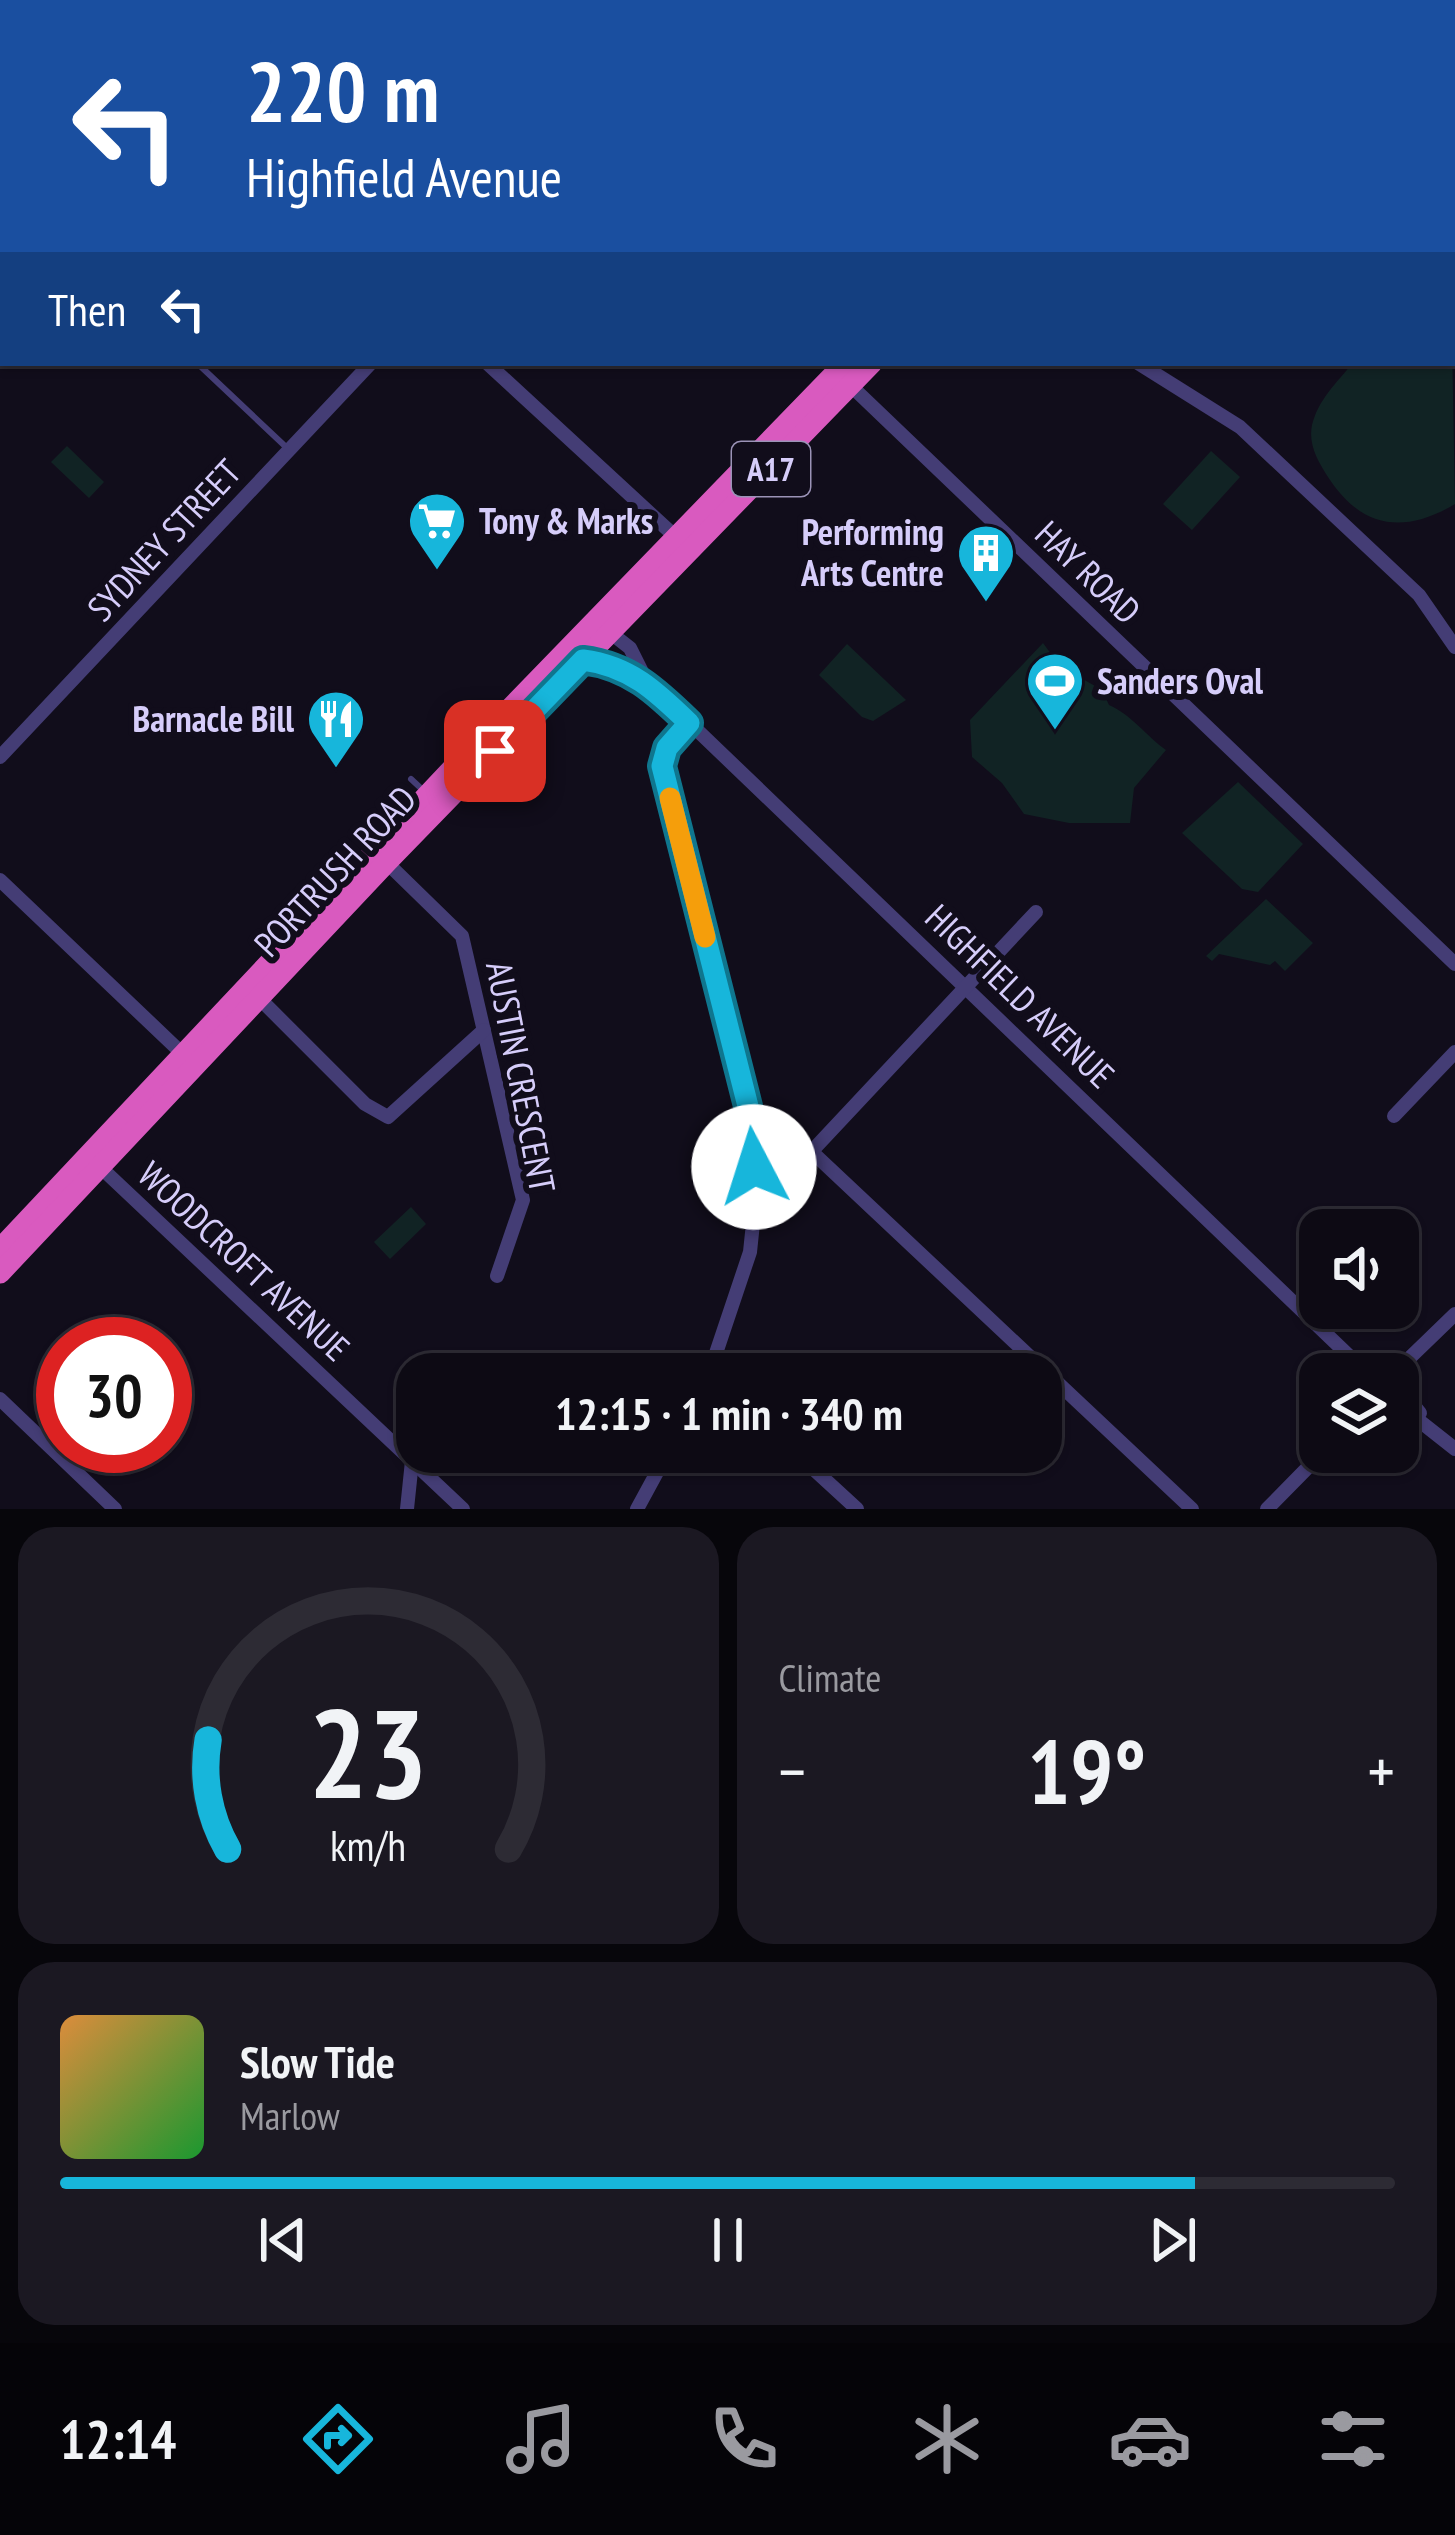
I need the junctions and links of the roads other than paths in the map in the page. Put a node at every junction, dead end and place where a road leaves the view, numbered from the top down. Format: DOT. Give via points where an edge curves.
graph roads {
  1 [pos="200,366"];
  2 [pos="368,366"];
  3 [pos="490,366"];
  4 [pos="1143,366"];
  5 [pos="844,374"];
  6 [pos="289,450"];
  7 [pos="684,545"];
  8 [pos="589,626"];
  9 [pos="612,632"];
  10 [pos="1455,647"];
  11 [pos="569,650"];
  12 [pos="646,682"];
  13 [pos="689,723"];
  14 [pos="495,751"];
  15 [pos="0,758"];
  16 [pos="419,787"];
  17 [pos="381,857"];
  18 [pos="0,880"];
  19 [pos="1036,912"];
  20 [pos="1454,961"];
  21 [pos="965,985"];
  22 [pos="260,998"];
  23 [pos="484,1030"];
  24 [pos="1455,1052"];
  25 [pos="190,1061"];
  26 [pos="1394,1116"];
  27 [pos="752,1122"];
  28 [pos="812,1151"];
  29 [pos="94,1161"];
  30 [pos="0,1250"];
  31 [pos="0,1273"];
  32 [pos="496,1276"];
  33 [pos="1455,1314"];
  34 [pos="717,1353"];
  35 [pos="1351,1353"];
  36 [pos="1419,1354"];
  37 [pos="0,1399"];
  38 [pos="1419,1414"];
  39 [pos="396,1446"];
  40 [pos="1455,1449"];
  41 [pos="411,1473"];
  42 [pos="425,1473"];
  43 [pos="657,1473"];
  44 [pos="818,1473"];
  45 [pos="1302,1473"];
  46 [pos="116,1509"];
  47 [pos="407,1509"];
  48 [pos="463,1509"];
  49 [pos="637,1509"];
  50 [pos="857,1509"];
  51 [pos="1192,1509"];
  52 [pos="1267,1509"];
  1 -- 6 [label="lane"];
  2 -- 6 [label="street, SYDNEY STREET"];
  3 -- 7 [label="street"];
  4 -- 10 [label="street" via="1240,427 1419,596"];
  5 -- 7 [label="highway, PORTRUSH ROAD / A17"];
  5 -- 20 [label="street, HAY ROAD"];
  6 -- 15 [label="street, SYDNEY STREET"];
  7 -- 8 [label="highway, PORTRUSH ROAD / A17"];
  7 -- 9 [label="highway, PORTRUSH ROAD / A17"];
  8 -- 9 [label="street"];
  8 -- 11 [label="highway, PORTRUSH ROAD / A17"];
  9 -- 11 [label="highway, PORTRUSH ROAD / A17"];
  9 -- 12 [label="street, HIGHFIELD AVENUE"];
  11 -- 12 [label="street, HIGHFIELD AVENUE"];
  11 -- 14 [label="highway, PORTRUSH ROAD / A17"];
  11 -- 16 [label="highway, PORTRUSH ROAD / A17" via="543,665"];
  12 -- 13 [label="street, HIGHFIELD AVENUE"];
  13 -- 21 [label="street, HIGHFIELD AVENUE"];
  13 -- 27 [label="street" via="662,766"];
  14 -- 16 [label="lane" via="444,794"];
  14 -- 17 [label="highway, PORTRUSH ROAD / A17"];
  16 -- 17 [label="highway, PORTRUSH ROAD / A17"];
  17 -- 22 [label="highway, PORTRUSH ROAD / A17"];
  17 -- 23 [label="street, AUSTIN CRESCENT" via="462,936"];
  17 -- 25 [label="highway, PORTRUSH ROAD / A17"];
  18 -- 25 [label="street"];
  19 -- 21 [label="street"];
  21 -- 28 [label="street"];
  21 -- 35 [label="street, HIGHFIELD AVENUE"];
  22 -- 23 [label="street" via="365,1104 388,1117"];
  22 -- 25 [label="highway, PORTRUSH ROAD / A17"];
  23 -- 32 [label="street, AUSTIN CRESCENT" via="523,1201"];
  24 -- 26 [label="street"];
  25 -- 29 [label="highway, PORTRUSH ROAD / A17"];
  27 -- 28 [label="street" via="777,1119"];
  27 -- 34 [label="street" via="750,1252"];
  28 -- 51 [label="street"];
  29 -- 30 [label="highway, PORTRUSH ROAD / A17"];
  29 -- 31 [label="highway, PORTRUSH ROAD / A17"];
  29 -- 39 [label="street, WOODCROFT AVENUE"];
  33 -- 36 [label="street"];
  37 -- 46 [label="street"];
  38 -- 40 [label="street, HIGHFIELD AVENUE"];
  41 -- 47 [label="street"];
  42 -- 48 [label="street, WOODCROFT AVENUE"];
  43 -- 49 [label="street"];
  44 -- 50 [label="street"];
  45 -- 52 [label="street"];
}
